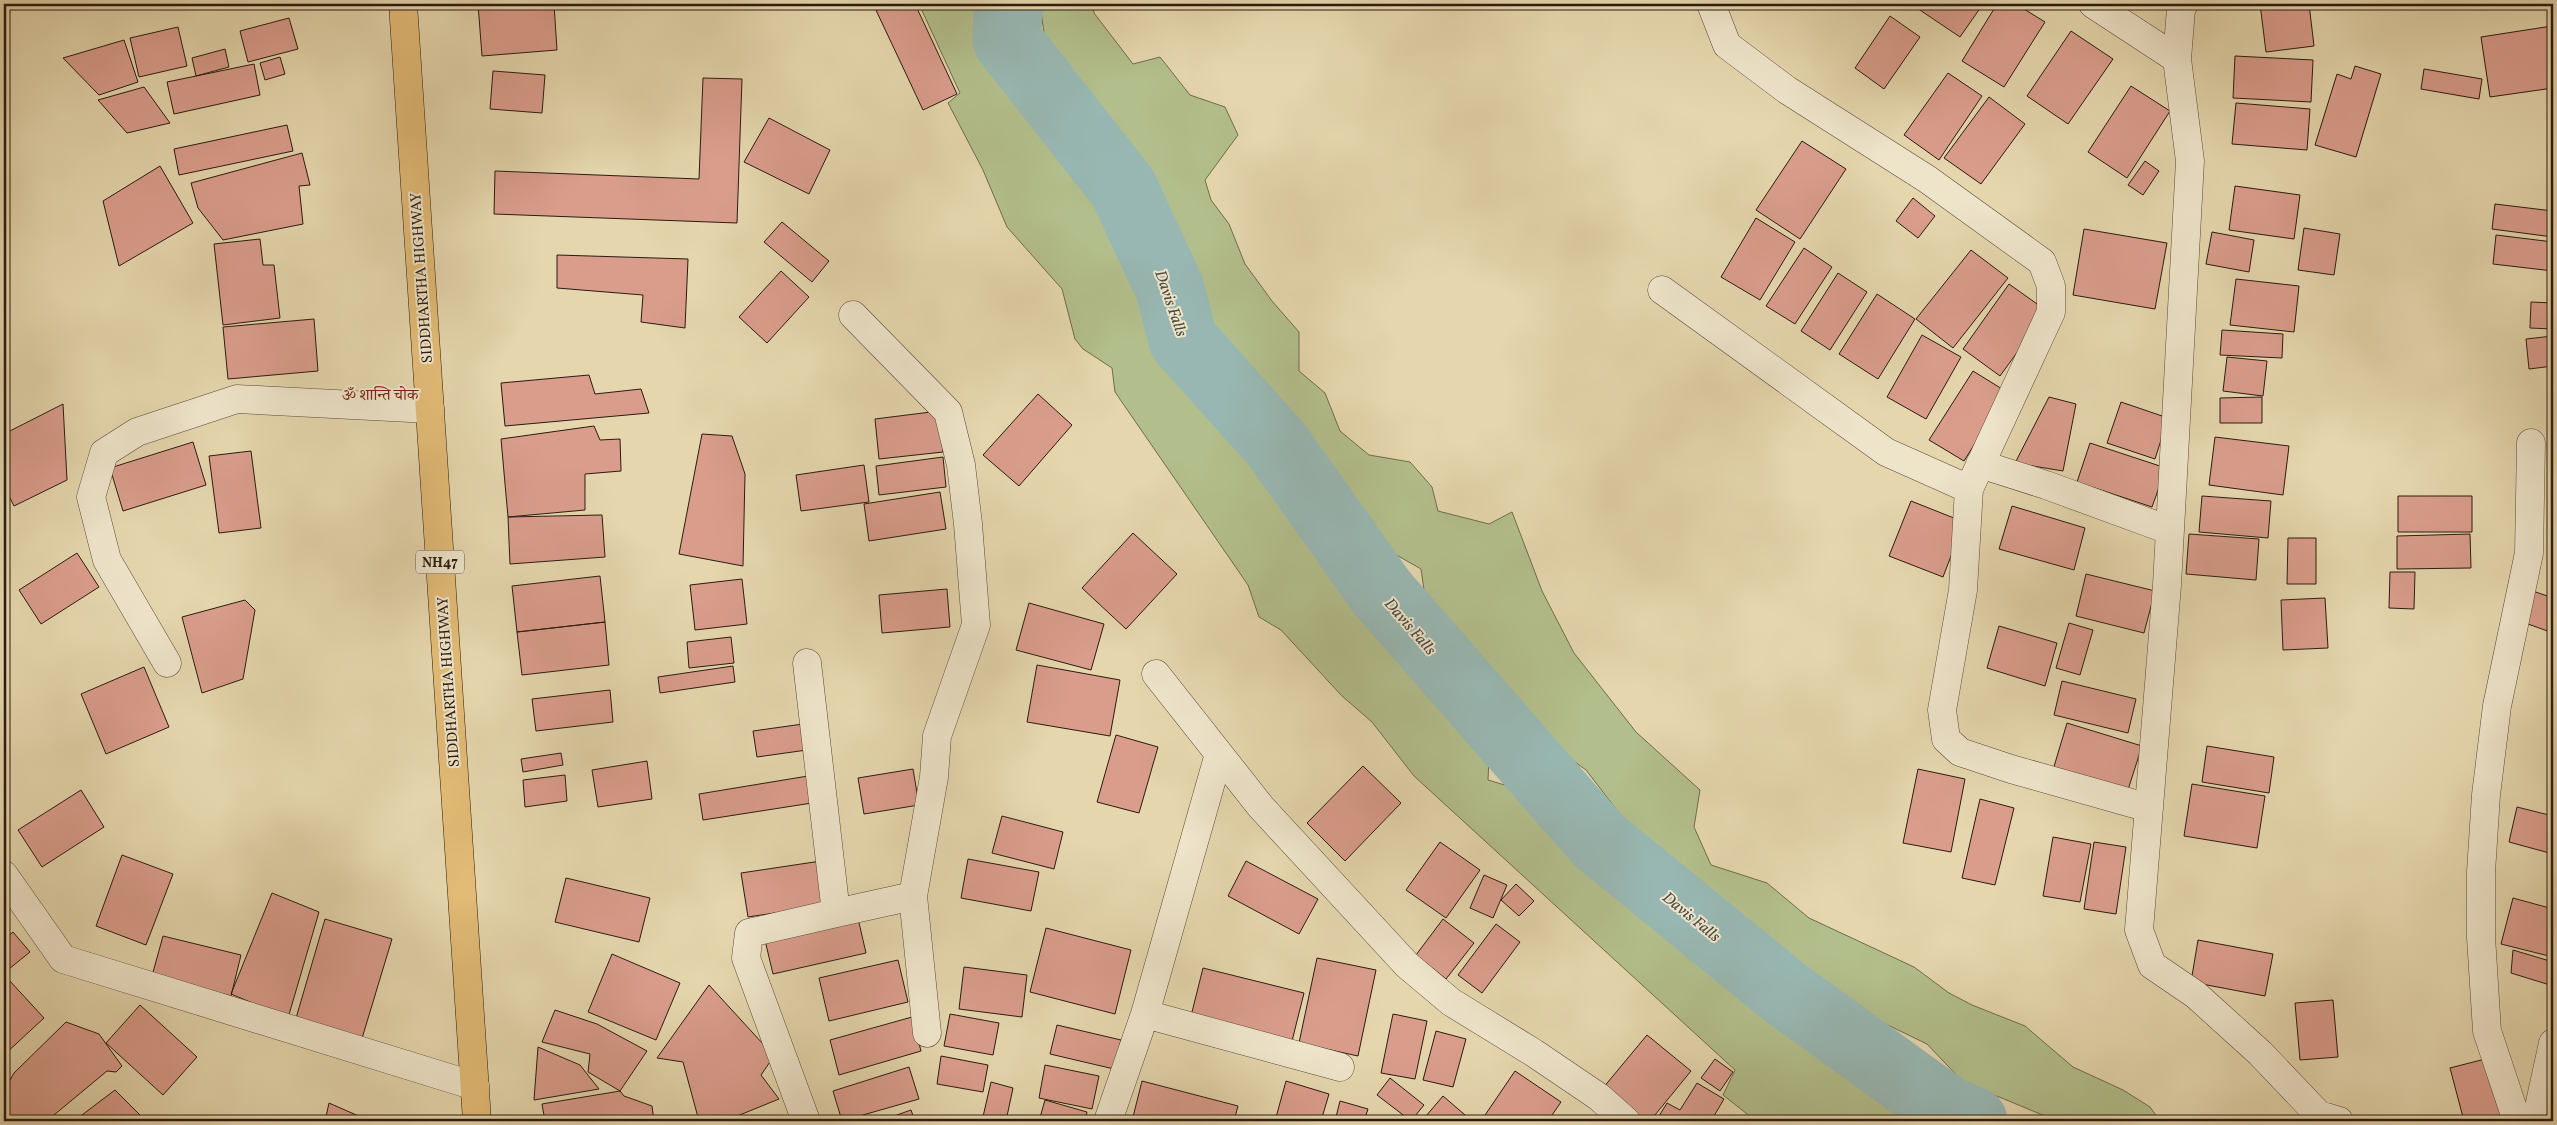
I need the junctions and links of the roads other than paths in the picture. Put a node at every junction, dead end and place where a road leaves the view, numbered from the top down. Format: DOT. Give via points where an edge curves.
graph roads {
  1 [pos="403,4"];
  2 [pos="1711,4"];
  3 [pos="2094,4"];
  4 [pos="2184,4"];
  5 [pos="2176,59"];
  6 [pos="1662,290"];
  7 [pos="853,316"];
  8 [pos="430,409"];
  9 [pos="2531,442"];
  10 [pos="1980,464"];
  11 [pos="1969,489"];
  12 [pos="2169,530"];
  13 [pos="167,663"];
  14 [pos="807,663"];
  15 [pos="1156,674"];
  16 [pos="1219,754"];
  17 [pos="2149,808"];
  18 [pos="4,875"];
  19 [pos="913,896"];
  20 [pos="836,913"];
  21 [pos="1145,1014"];
  22 [pos="928,1033"];
  23 [pos="2553,1043"];
  24 [pos="1340,1067"];
  25 [pos="475,1086"];
  26 [pos="477,1121"];
  27 [pos="806,1121"];
  28 [pos="1108,1121"];
  29 [pos="1626,1121"];
  30 [pos="2339,1121"];
  31 [pos="2517,1121"];
  32 [pos="2536,1121"];
  1 -- 8 [label="highway, SIDDHARTHA HIGHWAY / NH47"];
  2 -- 10 [label="street" via="1727,45 1787,90 1927,179 2042,262 2052,286 2051,312"];
  3 -- 5 [label="street"];
  4 -- 5 [label="street"];
  5 -- 12 [label="street" via="2190,161"];
  6 -- 11 [label="street" via="1886,452"];
  7 -- 19 [label="street" via="948,412 968,524 976,625 937,736 934,777"];
  8 -- 13 [label="street" via="237,399 137,432 104,453 91,497 107,560"];
  8 -- 25 [label="highway, SIDDHARTHA HIGHWAY / NH47"];
  9 -- 31 [label="street" via="2529,553 2497,706 2481,872 2487,1031"];
  10 -- 11 [label="street"];
  10 -- 12 [label="street"];
  11 -- 17 [label="street" via="1963,590 1942,710 1946,739 1960,752"];
  12 -- 17 [label="street"];
  14 -- 20 [label="street"];
  15 -- 16 [label="street"];
  16 -- 21 [label="street"];
  16 -- 29 [label="street" via="1260,807 1407,965 1451,1002 1599,1096"];
  17 -- 30 [label="street" via="2139,930 2152,965 2196,995 2246,1040 2319,1115"];
  18 -- 25 [label="street" via="63,960"];
  19 -- 20 [label="street"];
  19 -- 22 [label="street"];
  20 -- 27 [label="street" via="749,933 746,958"];
  21 -- 24 [label="street"];
  21 -- 28 [label="street"];
  23 -- 32 [label="street"];
  25 -- 26 [label="highway, SIDDHARTHA HIGHWAY / NH47"];
}
